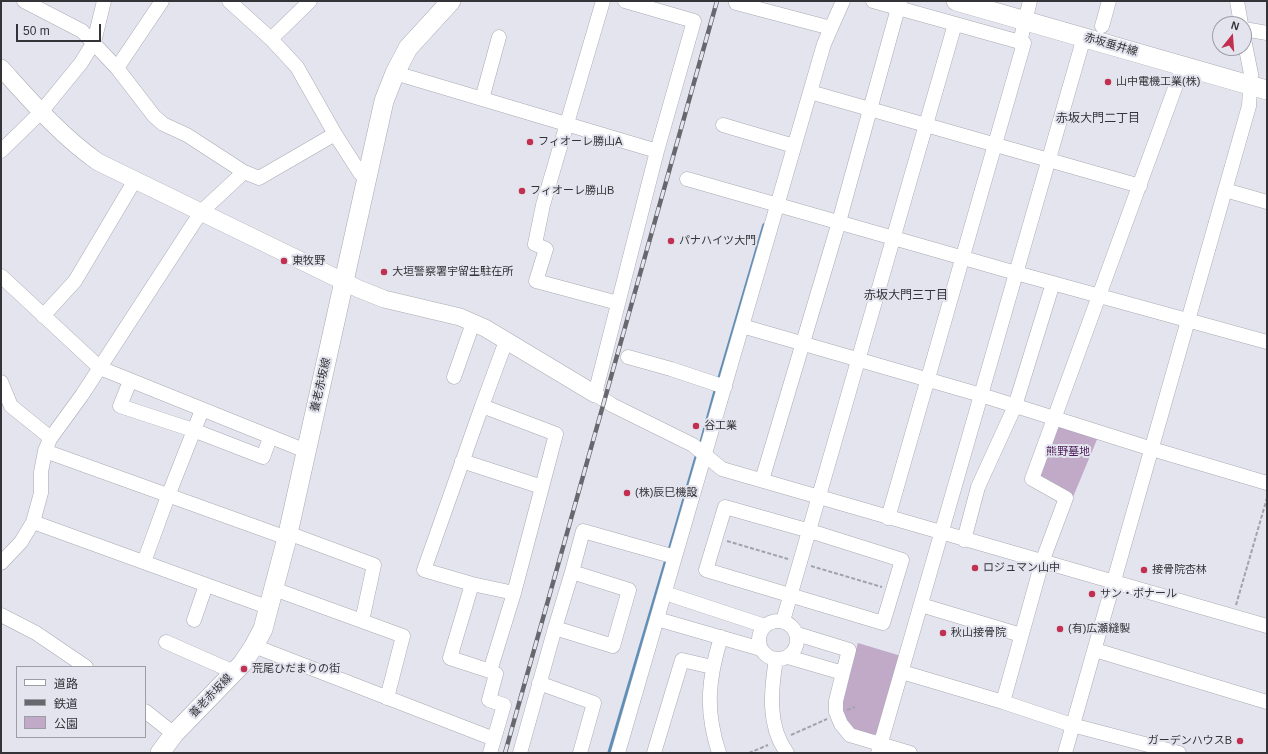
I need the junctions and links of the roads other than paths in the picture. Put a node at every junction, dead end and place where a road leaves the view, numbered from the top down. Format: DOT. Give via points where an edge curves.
graph roads {
  1 [pos="24,1"];
  2 [pos="104,1"];
  3 [pos="162,1"];
  4 [pos="229,1"];
  5 [pos="310,1"];
  6 [pos="451,1"];
  7 [pos="602,1"];
  8 [pos="625,1"];
  9 [pos="843,1"];
  10 [pos="873,1"];
  11 [pos="956,1"];
  12 [pos="1030,1"];
  13 [pos="1109,1"];
  14 [pos="1237,1"];
  15 [pos="736,2"];
  16 [pos="900,5"];
  17 [pos="1240,16"];
  18 [pos="1026,21"];
  19 [pos="955,24"];
  20 [pos="1102,26"];
  21 [pos="827,27"];
  22 [pos="1252,30"];
  23 [pos="1267,33"];
  24 [pos="1084,37"];
  25 [pos="500,38"];
  26 [pos="271,39"];
  27 [pos="94,42"];
  28 [pos="1020,42"];
  29 [pos="1247,56"];
  30 [pos="1183,66"];
  31 [pos="1,68"];
  32 [pos="117,68"];
  33 [pos="395,73"];
  34 [pos="1259,88"];
  35 [pos="810,92"];
  36 [pos="482,98"];
  37 [pos="870,110"];
  38 [pos="41,112"];
  39 [pos="567,124"];
  40 [pos="927,125"];
  41 [pos="723,126"];
  42 [pos="335,134"];
  43 [pos="994,145"];
  44 [pos="794,146"];
  45 [pos="657,150"];
  46 [pos="1,151"];
  47 [pos="1047,160"];
  48 [pos="244,172"];
  49 [pos="368,178"];
  50 [pos="688,179"];
  51 [pos="135,180"];
  52 [pos="1140,186"];
  53 [pos="1225,190"];
  54 [pos="1267,202"];
  55 [pos="773,203"];
  56 [pos="201,212"];
  57 [pos="839,222"];
  58 [pos="894,238"];
  59 [pos="963,258"];
  60 [pos="1016,273"];
  61 [pos="1,276"];
  62 [pos="344,282"];
  63 [pos="1052,283"];
  64 [pos="1100,296"];
  65 [pos="618,303"];
  66 [pos="44,316"];
  67 [pos="1189,320"];
  68 [pos="474,324"];
  69 [pos="742,326"];
  70 [pos="506,341"];
  71 [pos="1267,342"];
  72 [pos="803,344"];
  73 [pos="628,357"];
  74 [pos="859,361"];
  75 [pos="100,368"];
  76 [pos="454,377"];
  77 [pos="927,380"];
  78 [pos="130,381"];
  79 [pos="1,382"];
  80 [pos="720,386"];
  81 [pos="595,394"];
  82 [pos="981,395"];
  83 [pos="6,404"];
  84 [pos="482,406"];
  85 [pos="1015,406"];
  86 [pos="202,410"];
  87 [pos="1054,419"];
  88 [pos="193,430"];
  89 [pos="47,434"];
  90 [pos="270,438"];
  91 [pos="1152,449"];
  92 [pos="45,450"];
  93 [pos="306,451"];
  94 [pos="701,451"];
  95 [pos="462,461"];
  96 [pos="762,480"];
  97 [pos="1267,483"];
  98 [pos="542,487"];
  99 [pos="168,496"];
  100 [pos="820,497"];
  101 [pos="888,518"];
  102 [pos="33,522"];
  103 [pos="810,531"];
  104 [pos="942,533"];
  105 [pos="287,535"];
  106 [pos="964,540"];
  107 [pos="670,556"];
  108 [pos="144,562"];
  109 [pos="1042,562"];
  110 [pos="1,563"];
  111 [pos="572,572"];
  112 [pos="1114,582"];
  113 [pos="472,584"];
  114 [pos="206,585"];
  115 [pos="274,589"];
  116 [pos="514,593"];
  117 [pos="665,593"];
  118 [pos="791,596"];
  119 [pos="921,605"];
  120 [pos="270,608"];
  121 [pos="1,615"];
  122 [pos="657,619"];
  123 [pos="194,620"];
  124 [pos="362,621"];
  125 [pos="783,622"];
  126 [pos="765,626"];
  127 [pos="1267,626"];
  128 [pos="555,628"];
  129 [pos="797,634"];
  130 [pos="1021,635"];
  131 [pos="721,637"];
  132 [pos="166,642"];
  133 [pos="254,646"];
  134 [pos="761,649"];
  135 [pos="1095,650"];
  136 [pos="782,658"];
  137 [pos="85,666"];
  138 [pos="712,667"];
  139 [pos="490,671"];
  140 [pos="234,672"];
  141 [pos="902,672"];
  142 [pos="843,673"];
  143 [pos="539,683"];
  144 [pos="388,698"];
  145 [pos="1003,702"];
  146 [pos="1267,702"];
  147 [pos="146,712"];
  148 [pos="1072,725"];
  149 [pos="174,734"];
  150 [pos="494,739"];
  151 [pos="880,749"];
  152 [pos="160,753"];
  153 [pos="490,753"];
  154 [pos="520,753"];
  155 [pos="580,753"];
  156 [pos="618,753"];
  157 [pos="654,753"];
  158 [pos="719,753"];
  159 [pos="787,753"];
  160 [pos="910,753"];
  161 [pos="1065,753"];
  162 [pos="1179,753"];
  1 -- 27 [label="street" via="69,23"];
  2 -- 27 [label="street"];
  3 -- 32 [label="street"];
  4 -- 26 [label="street"];
  5 -- 26 [label="street"];
  6 -- 33 [label="main road, 養老赤坂線" via="408,48"];
  7 -- 39 [label="street"];
  8 -- 45 [label="street" via="694,21"];
  9 -- 21 [label="street"];
  10 -- 16 [label="street"];
  11 -- 18 [label="main road, 赤坂垂井線"];
  12 -- 18 [label="street"];
  13 -- 20 [label="street"];
  14 -- 17 [label="street"];
  15 -- 21 [label="street"];
  16 -- 19 [label="street"];
  16 -- 37 [label="street"];
  18 -- 24 [label="main road, 赤坂垂井線"];
  18 -- 28 [label="street"];
  19 -- 28 [label="street"];
  19 -- 40 [label="street"];
  21 -- 35 [label="street"];
  22 -- 23 [label="street"];
  24 -- 30 [label="main road, 赤坂垂井線"];
  24 -- 47 [label="street"];
  25 -- 36 [label="street"];
  26 -- 42 [label="street" via="297,67"];
  27 -- 32 [label="street"];
  27 -- 38 [label="street" via="81,63"];
  28 -- 43 [label="street" via="1024,43"];
  29 -- 34 [label="street" via="1251,74"];
  30 -- 34 [label="main road, 赤坂垂井線"];
  30 -- 52 [label="street"];
  31 -- 38 [label="street"];
  32 -- 48 [label="street" via="163,124 187,135"];
  33 -- 36 [label="street"];
  33 -- 49 [label="main road, 養老赤坂線" via="384,100"];
  34 -- 53 [label="street" via="1249,106"];
  35 -- 37 [label="street"];
  35 -- 44 [label="street"];
  36 -- 39 [label="street"];
  37 -- 40 [label="street"];
  37 -- 57 [label="street"];
  38 -- 46 [label="street"];
  38 -- 51 [label="street" via="82,151"];
  39 -- 45 [label="street"];
  39 -- 65 [label="street" via="543,206 535,244 546,249 536,281"];
  40 -- 43 [label="street"];
  40 -- 58 [label="street"];
  41 -- 44 [label="street"];
  42 -- 48 [label="street" via="259,178"];
  42 -- 49 [label="street" via="360,173"];
  43 -- 47 [label="street"];
  43 -- 59 [label="street"];
  44 -- 55 [label="street"];
  45 -- 65 [label="street"];
  47 -- 52 [label="street"];
  47 -- 60 [label="street"];
  48 -- 56 [label="street"];
  49 -- 62 [label="main road, 養老赤坂線"];
  50 -- 55 [label="street"];
  51 -- 56 [label="street"];
  51 -- 66 [label="street" via="75,280"];
  52 -- 64 [label="street"];
  53 -- 54 [label="street"];
  53 -- 67 [label="street"];
  55 -- 57 [label="street"];
  55 -- 69 [label="street"];
  56 -- 62 [label="street"];
  56 -- 75 [label="street"];
  57 -- 58 [label="street"];
  57 -- 72 [label="street"];
  58 -- 59 [label="street"];
  58 -- 74 [label="street"];
  59 -- 60 [label="street"];
  59 -- 77 [label="street"];
  60 -- 63 [label="street"];
  60 -- 82 [label="street"];
  61 -- 66 [label="street"];
  62 -- 68 [label="street" via="384,299 460,317"];
  62 -- 93 [label="main road, 養老赤坂線"];
  63 -- 64 [label="street"];
  63 -- 85 [label="street"];
  64 -- 67 [label="street"];
  64 -- 87 [label="street"];
  65 -- 81 [label="street"];
  66 -- 75 [label="street"];
  67 -- 71 [label="street"];
  67 -- 91 [label="street"];
  68 -- 70 [label="street"];
  68 -- 76 [label="street"];
  69 -- 72 [label="street"];
  69 -- 80 [label="street"];
  70 -- 81 [label="street"];
  70 -- 84 [label="street"];
  72 -- 74 [label="street"];
  72 -- 96 [label="street"];
  73 -- 80 [label="street"];
  74 -- 77 [label="street"];
  74 -- 100 [label="street"];
  75 -- 78 [label="street"];
  75 -- 92 [label="street"];
  77 -- 82 [label="street"];
  77 -- 101 [label="street"];
  78 -- 86 [label="street"];
  78 -- 88 [label="street" via="120,406"];
  79 -- 83 [label="street"];
  80 -- 94 [label="street"];
  81 -- 94 [label="street"];
  82 -- 85 [label="street"];
  82 -- 104 [label="street"];
  83 -- 89 [label="street"];
  84 -- 95 [label="street"];
  84 -- 98 [label="street" via="556,434"];
  85 -- 87 [label="street"];
  85 -- 106 [label="street" via="978,487"];
  86 -- 88 [label="street"];
  86 -- 90 [label="street"];
  87 -- 91 [label="street"];
  87 -- 109 [label="street" via="1032,479 1066,498"];
  88 -- 90 [label="street" via="263,456"];
  88 -- 99 [label="street"];
  90 -- 93 [label="street"];
  91 -- 97 [label="street"];
  91 -- 112 [label="street"];
  92 -- 99 [label="street"];
  92 -- 102 [label="street" via="41,493"];
  93 -- 105 [label="main road, 養老赤坂線"];
  94 -- 96 [label="street" via="722,469"];
  94 -- 107 [label="street"];
  95 -- 98 [label="street"];
  95 -- 113 [label="street" via="424,570"];
  96 -- 100 [label="street"];
  98 -- 116 [label="street"];
  99 -- 105 [label="street"];
  99 -- 108 [label="street"];
  100 -- 101 [label="street"];
  100 -- 103 [label="street"];
  101 -- 104 [label="street"];
  102 -- 108 [label="street"];
  102 -- 110 [label="street" via="21,542"];
  103 -- 118 [label="street"];
  103 -- 118 [label="street" via="725,507 706,570"];
  103 -- 118 [label="street" via="902,560 883,623"];
  104 -- 106 [label="street"];
  104 -- 119 [label="street"];
  105 -- 115 [label="main road, 養老赤坂線"];
  105 -- 124 [label="street" via="374,565"];
  106 -- 109 [label="street"];
  107 -- 111 [label="street" via="583,531"];
  107 -- 117 [label="street"];
  108 -- 114 [label="street"];
  109 -- 112 [label="street"];
  109 -- 130 [label="street"];
  111 -- 128 [label="street"];
  111 -- 128 [label="street" via="629,590 613,646"];
  112 -- 127 [label="street"];
  112 -- 135 [label="street"];
  113 -- 116 [label="street"];
  113 -- 139 [label="street" via="450,658"];
  114 -- 120 [label="street"];
  114 -- 123 [label="street"];
  115 -- 120 [label="main road, 養老赤坂線"];
  115 -- 124 [label="street"];
  116 -- 139 [label="street"];
  117 -- 122 [label="street"];
  117 -- 126 [label="street"];
  118 -- 125 [label="street"];
  119 -- 130 [label="street"];
  119 -- 141 [label="street"];
  120 -- 133 [label="main road, 養老赤坂線"];
  121 -- 137 [label="street" via="36,632"];
  122 -- 131 [label="street"];
  122 -- 156 [label="street"];
  124 -- 144 [label="street" via="403,636"];
  125 -- 126 [label="street" via="777,621"];
  125 -- 129 [label="street" via="794,628"];
  126 -- 134 [label="street" via="759,636"];
  128 -- 143 [label="street"];
  129 -- 136 [label="street" via="796,647"];
  129 -- 142 [label="street" via="849,650"];
  130 -- 145 [label="street"];
  131 -- 134 [label="street"];
  131 -- 138 [label="street"];
  132 -- 140 [label="street"];
  133 -- 140 [label="main road, 養老赤坂線"];
  133 -- 144 [label="street"];
  134 -- 136 [label="street" via="770,658"];
  135 -- 146 [label="street"];
  135 -- 148 [label="street"];
  136 -- 142 [label="street"];
  136 -- 159 [label="street" via="771,692 774,722"];
  138 -- 157 [label="street" via="682,660"];
  138 -- 158 [label="street" via="710,714"];
  139 -- 150 [label="street" via="496,674 489,700 504,705"];
  140 -- 149 [label="main road, 養老赤坂線"];
  141 -- 145 [label="street"];
  141 -- 151 [label="street"];
  142 -- 151 [label="street" via="836,701 841,724 850,735"];
  143 -- 154 [label="street"];
  143 -- 155 [label="street" via="594,703"];
  144 -- 150 [label="street"];
  145 -- 148 [label="street"];
  147 -- 149 [label="street"];
  148 -- 161 [label="street"];
  148 -- 162 [label="street"];
  149 -- 152 [label="main road, 養老赤坂線"];
  150 -- 153 [label="street"];
  151 -- 160 [label="street"];
}
